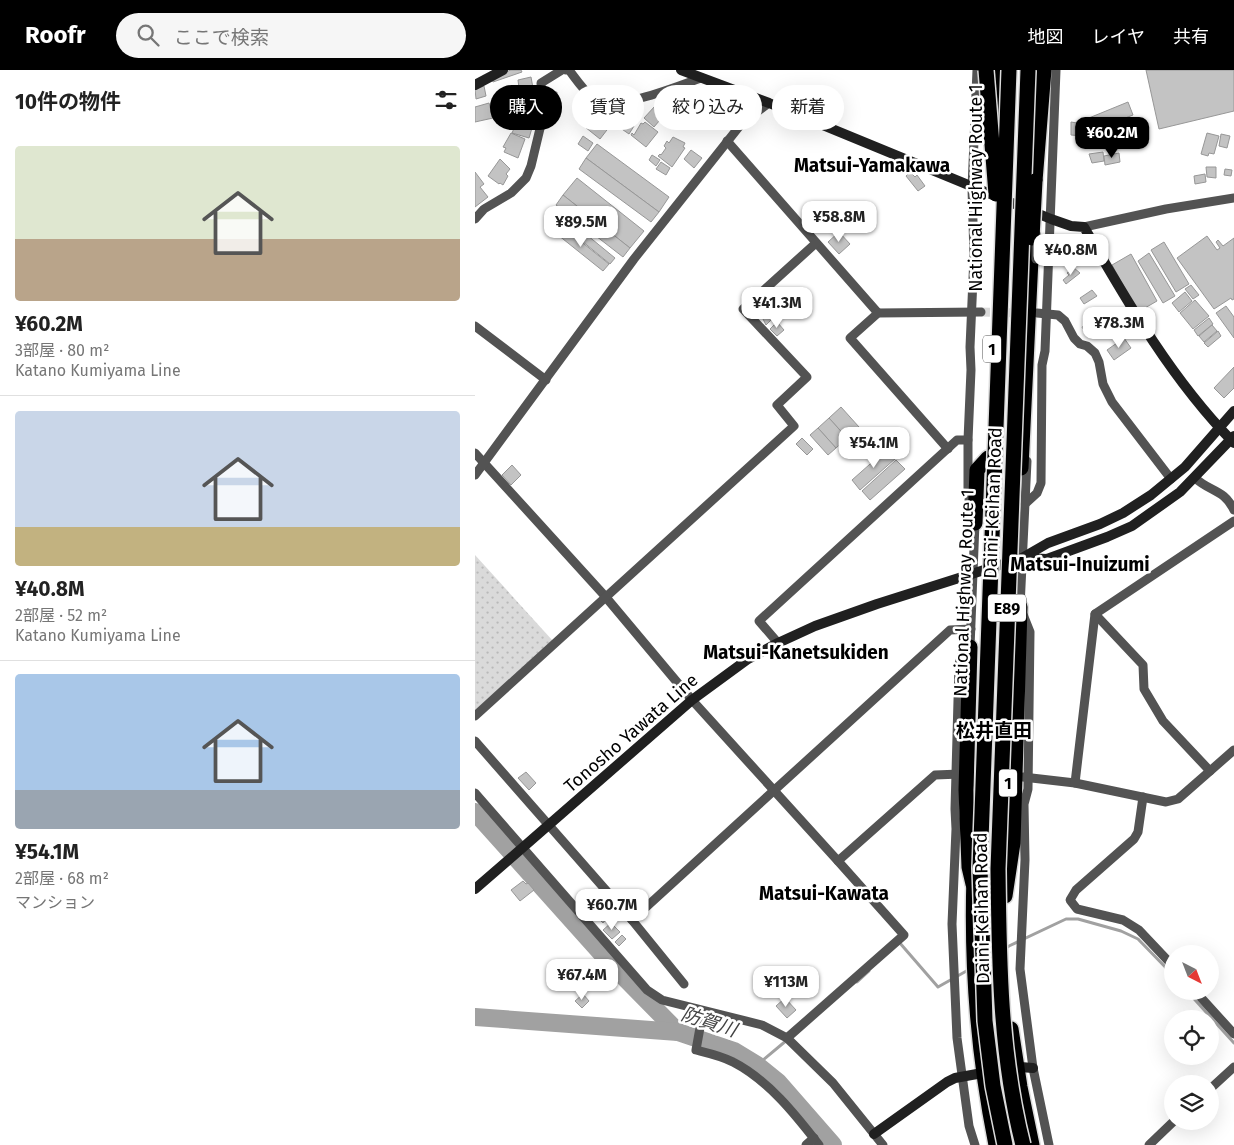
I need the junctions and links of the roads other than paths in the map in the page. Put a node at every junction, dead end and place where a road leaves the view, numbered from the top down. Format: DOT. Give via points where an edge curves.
graph roads {
  1 [pos="503,70"];
  2 [pos="562,70"];
  3 [pos="566,70"];
  4 [pos="681,70"];
  5 [pos="977,70"];
  6 [pos="986,70"];
  7 [pos="996,70"];
  8 [pos="1009,70"];
  9 [pos="1028,70"];
  10 [pos="1048,72"];
  11 [pos="701,78"];
  12 [pos="475,84"];
  13 [pos="769,103"];
  14 [pos="727,141"];
  15 [pos="1035,181"];
  16 [pos="972,188"];
  17 [pos="1234,198"];
  18 [pos="1051,218"];
  19 [pos="475,219"];
  20 [pos="1084,227"];
  21 [pos="816,243"];
  22 [pos="1002,263"];
  23 [pos="971,312"];
  24 [pos="981,312"];
  25 [pos="879,313"];
  26 [pos="1042,314"];
  27 [pos="475,326"];
  28 [pos="546,380"];
  29 [pos="1234,411"];
  30 [pos="1220,428"];
  31 [pos="968,440"];
  32 [pos="1233,440"];
  33 [pos="948,449"];
  34 [pos="475,453"];
  35 [pos="987,462"];
  36 [pos="484,463"];
  37 [pos="475,475"];
  38 [pos="1195,478"];
  39 [pos="1171,479"];
  40 [pos="1025,504"];
  41 [pos="1234,510"];
  42 [pos="1234,520"];
  43 [pos="975,523"];
  44 [pos="1022,558"];
  45 [pos="973,573"];
  46 [pos="606,597"];
  47 [pos="1020,607"];
  48 [pos="1095,614"];
  49 [pos="971,629"];
  50 [pos="778,643"];
  51 [pos="970,647"];
  52 [pos="692,700"];
  53 [pos="475,716"];
  54 [pos="475,741"];
  55 [pos="1234,750"];
  56 [pos="1210,771"];
  57 [pos="959,774"];
  58 [pos="1024,777"];
  59 [pos="1075,783"];
  60 [pos="775,791"];
  61 [pos="475,793"];
  62 [pos="1143,797"];
  63 [pos="549,824"];
  64 [pos="522,848"];
  65 [pos="838,861"];
  66 [pos="973,884"];
  67 [pos="475,889"];
  68 [pos="1005,896"];
  69 [pos="632,920"];
  70 [pos="1164,956"];
  71 [pos="684,984"];
  72 [pos="1203,1000"];
  73 [pos="703,1011"];
  74 [pos="1234,1034"];
  75 [pos="787,1038"];
  76 [pos="1020,1067"];
  77 [pos="1234,1067"];
  78 [pos="1033,1068"];
  79 [pos="977,1074"];
  80 [pos="961,1077"];
  81 [pos="1219,1081"];
  82 [pos="1165,1130"];
  83 [pos="874,1134"];
  84 [pos="816,1142"];
  85 [pos="806,1145"];
  86 [pos="883,1145"];
  87 [pos="975,1145"];
  88 [pos="996,1145"];
  89 [pos="1005,1145"];
  90 [pos="1023,1145"];
  91 [pos="1032,1145"];
  92 [pos="1049,1145"];
  93 [pos="1149,1145"];
  1 -- 12 [label="main road"];
  2 -- 19 [label="street" via="541,83 543,116 526,178"];
  3 -- 11 [label="street" via="593,98 615,103 631,101"];
  4 -- 11 [label="main road"];
  5 -- 16 [label="street"];
  6 -- 22 [label="highway, bridge"];
  7 -- 35 [label="highway, National Highway Route 1 / 1, bridge" via="997,230"];
  8 -- 22 [label="highway, Daini-Keihan Road / E89, bridge"];
  9 -- 90 [label="highway, Daini-Keihan Road / E89, bridge" via="998,869 1003,1018"];
  10 -- 15 [label="highway, 1"];
  10 -- 18 [label="street"];
  11 -- 13 [label="main road"];
  13 -- 14 [label="street" via="742,123"];
  13 -- 16 [label="main road"];
  14 -- 21 [label="street"];
  14 -- 28 [label="street" via="634,259"];
  15 -- 40 [label="street, bridge" via="1036,259"];
  15 -- 68 [label="highway, 1, bridge"];
  16 -- 18 [label="main road"];
  16 -- 23 [label="street" via="974,256"];
  17 -- 20 [label="street"];
  18 -- 20 [label="main road"];
  18 -- 26 [label="street"];
  20 -- 30 [label="main road" via="1139,322"];
  21 -- 25 [label="street"];
  21 -- 46 [label="street" via="743,309 807,377 777,405 794,426"];
  22 -- 89 [label="highway, Daini-Keihan Road / E89, bridge" via="980,868 985,1022"];
  23 -- 24 [label="street"];
  23 -- 25 [label="street"];
  23 -- 31 [label="street"];
  25 -- 33 [label="street" via="850,338"];
  26 -- 39 [label="street" via="1058,316 1065,321 1074,338 1095,353 1103,384 1112,402"];
  26 -- 40 [label="street" via="1045,351 1042,365 1041,483 1037,493"];
  27 -- 28 [label="street"];
  28 -- 36 [label="street"];
  29 -- 30 [label="main road, Tonosho Yawata Line"];
  30 -- 32 [label="main road"];
  30 -- 39 [label="main road, Tonosho Yawata Line"];
  31 -- 33 [label="street" via="957,440"];
  31 -- 43 [label="street" via="968,490"];
  32 -- 38 [label="main road, Tonosho Yawata Line"];
  33 -- 50 [label="street" via="759,621"];
  34 -- 36 [label="street"];
  35 -- 43 [label="highway" via="977,470"];
  35 -- 66 [label="highway, National Highway Route 1 / 1"];
  36 -- 37 [label="street"];
  36 -- 46 [label="street"];
  38 -- 41 [label="street" via="1202,485 1219,492"];
  38 -- 44 [label="main road, Tonosho Yawata Line" via="1164,505 1132,526 1047,558"];
  39 -- 44 [label="main road, Tonosho Yawata Line" via="1123,513 1047,543"];
  40 -- 44 [label="street"];
  42 -- 48 [label="street"];
  43 -- 45 [label="street"];
  44 -- 45 [label="main road, Tonosho Yawata Line"];
  44 -- 47 [label="street"];
  45 -- 49 [label="street"];
  45 -- 50 [label="main road, Tonosho Yawata Line" via="815,626"];
  46 -- 52 [label="street"];
  46 -- 53 [label="street"];
  47 -- 58 [label="street" via="1030,632"];
  47 -- 68 [label="highway" via="1013,843"];
  48 -- 56 [label="street" via="1143,665 1144,688 1163,721"];
  48 -- 59 [label="street"];
  49 -- 51 [label="street"];
  49 -- 60 [label="street" via="950,630"];
  50 -- 52 [label="main road, Tonosho Yawata Line" via="748,659"];
  51 -- 57 [label="street" via="962,654 959,664"];
  51 -- 66 [label="highway" via="966,790 969,866"];
  52 -- 60 [label="street"];
  52 -- 63 [label="main road, Tonosho Yawata Line"];
  54 -- 63 [label="street"];
  55 -- 56 [label="street"];
  56 -- 62 [label="street" via="1178,799 1166,802"];
  57 -- 65 [label="street" via="935,775"];
  57 -- 80 [label="street" via="952,924"];
  58 -- 59 [label="street"];
  58 -- 78 [label="street" via="1028,789 1024,804 1020,969"];
  59 -- 62 [label="street"];
  60 -- 65 [label="street"];
  60 -- 69 [label="street"];
  61 -- 64 [label="street"];
  62 -- 70 [label="street" via="1134,839 1076,890 1070,900 1077,909 1123,920 1139,930"];
  63 -- 64 [label="main road, Tonosho Yawata Line"];
  63 -- 69 [label="street"];
  64 -- 67 [label="main road, Tonosho Yawata Line"];
  64 -- 73 [label="street" via="647,990 662,1000"];
  65 -- 75 [label="street" via="904,935"];
  66 -- 88 [label="highway, National Highway Route 1 / 1" via="974,991"];
  68 -- 91 [label="highway, 1" via="1011,1030"];
  69 -- 71 [label="street"];
  72 -- 74 [label="street"];
  73 -- 75 [label="street" via="762,1025"];
  73 -- 84 [label="street" via="696,1050 731,1061 755,1075 788,1107"];
  75 -- 83 [label="street" via="833,1083"];
  76 -- 78 [label="main road"];
  77 -- 81 [label="street"];
  78 -- 92 [label="street"];
  79 -- 80 [label="main road"];
  80 -- 83 [label="main road" via="947,1082"];
  80 -- 87 [label="street"];
  82 -- 93 [label="street"];
  83 -- 86 [label="street"];
  84 -- 85 [label="street"];
}
